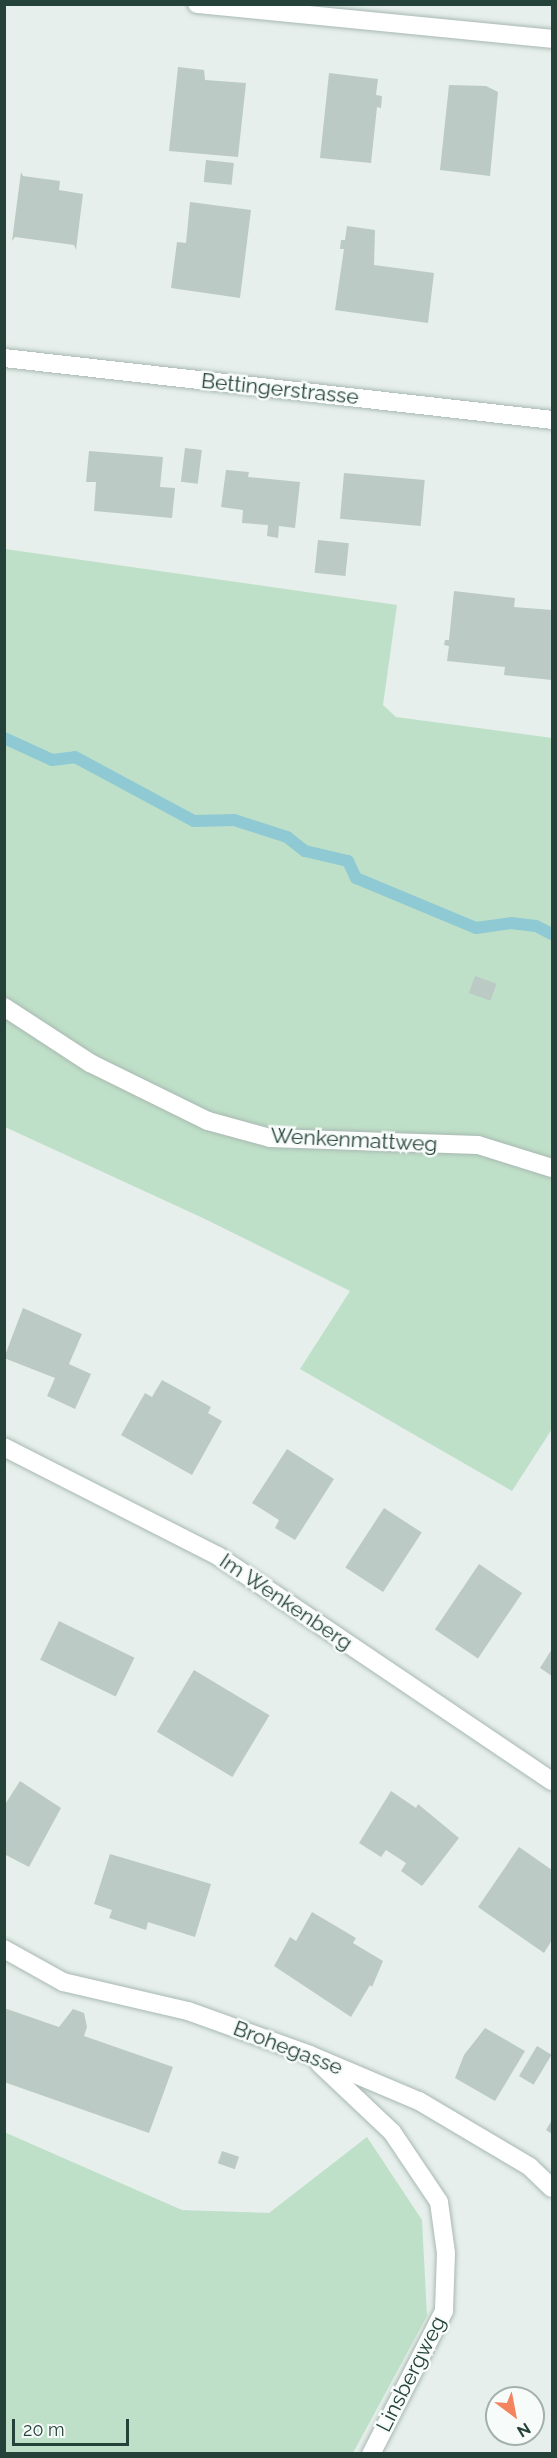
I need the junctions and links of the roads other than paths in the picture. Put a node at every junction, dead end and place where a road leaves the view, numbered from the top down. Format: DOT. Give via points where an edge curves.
graph roads {
  1 [pos="197,4"];
  2 [pos="552,39"];
  3 [pos="6,358"];
  4 [pos="552,420"];
  5 [pos="4,1007"];
  6 [pos="552,1168"];
  7 [pos="4,1447"];
  8 [pos="552,1781"];
  9 [pos="4,1949"];
  10 [pos="310,2055"];
  11 [pos="552,2188"];
  12 [pos="371,2454"];
  1 -- 2 [label="street"];
  3 -- 4 [label="street, Bettingerstrasse"];
  5 -- 6 [label="street, Wenkenmattweg" via="90,1063 208,1121 270,1138 478,1145"];
  7 -- 8 [label="street, Im Wenkenberg" via="218,1556"];
  9 -- 10 [label="street, Brohegasse" via="63,1982 188,2011"];
  10 -- 11 [label="street, Brohegasse" via="419,2101 530,2167"];
  10 -- 12 [label="street, Linsbergweg" via="392,2132 438,2202 441,2220 446,2253 444,2312"];
}
